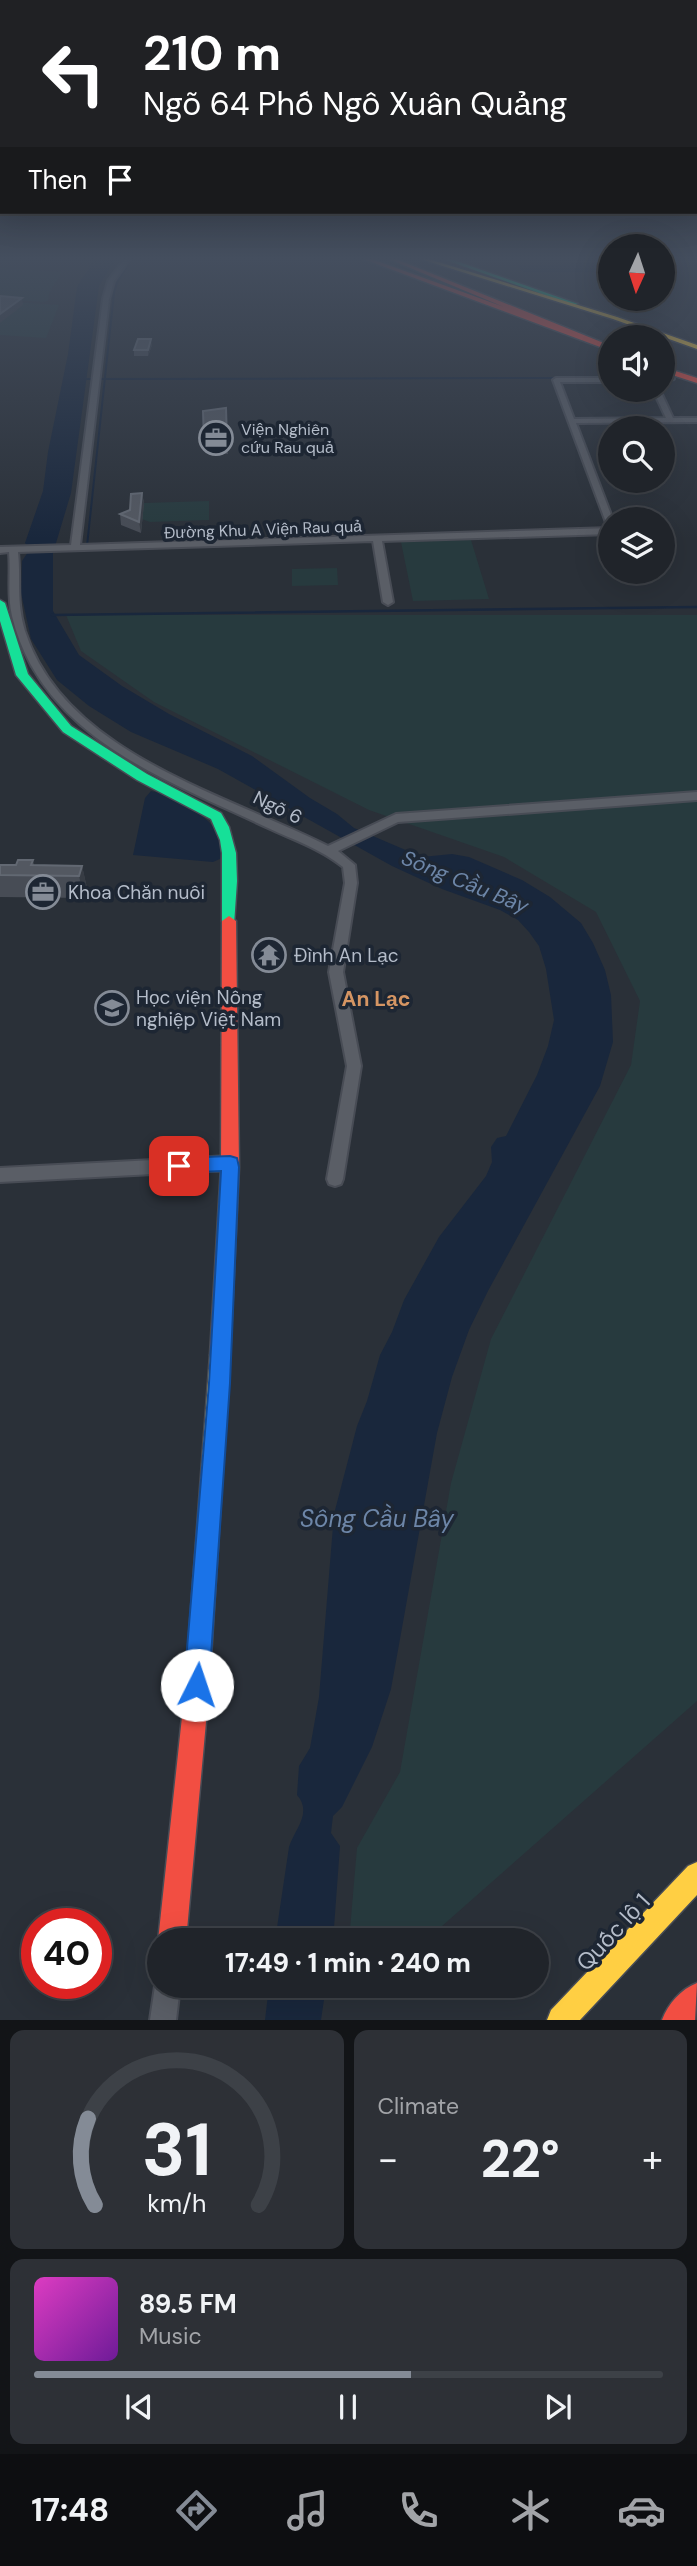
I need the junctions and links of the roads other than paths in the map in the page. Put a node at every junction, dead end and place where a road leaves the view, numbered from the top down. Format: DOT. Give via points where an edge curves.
graph roads {
  1 [pos="99,351"];
  2 [pos="675,353"];
  3 [pos="675,360"];
  4 [pos="697,361"];
  5 [pos="697,368"];
  6 [pos="598,380"];
  7 [pos="573,421"];
  8 [pos="598,421"];
  9 [pos="675,421"];
  10 [pos="697,421"];
  11 [pos="604,507"];
  12 [pos="598,531"];
  13 [pos="377,539"];
  14 [pos="75,549"];
  15 [pos="10,550"];
  16 [pos="388,602"];
  17 [pos="0,604"];
  18 [pos="697,796"];
  19 [pos="330,850"];
  20 [pos="230,1163"];
  21 [pos="0,1175"];
  22 [pos="335,1179"];
  23 [pos="697,1875"];
  24 [pos="174,1928"];
  25 [pos="697,1997"];
  26 [pos="166,1998"];
  27 [pos="163,2020"];
  28 [pos="561,2020"];
  29 [pos="676,2020"];
  1 -- 14 [label="street"];
  2 -- 4 [label="main road"];
  3 -- 5 [label="main road"];
  6 -- 7 [label="street" via="556,380"];
  7 -- 8 [label="street"];
  7 -- 11 [label="street"];
  9 -- 10 [label="street"];
  12 -- 13 [label="street, Đường Khu A Viện Rau quả"];
  13 -- 14 [label="street, Đường Khu A Viện Rau quả"];
  13 -- 16 [label="street"];
  14 -- 15 [label="street, Đường Khu A Viện Rau quả"];
  15 -- 19 [label="street, Ngõ 6" via="16,568 13,601 26,648 58,700 143,761"];
  17 -- 20 [label="main road" via="22,675 67,729 142,777 216,816 223,825 229,844"];
  18 -- 19 [label="street" via="404,817 377,825"];
  19 -- 22 [label="street, Ngõ 6" via="348,864 351,883 335,972 354,1066"];
  20 -- 21 [label="street"];
  20 -- 24 [label="main road" via="217,1411"];
  23 -- 28 [label="main road, Quốc lộ 1"];
  25 -- 29 [label="main road"];
  26 -- 27 [label="street"];
}
